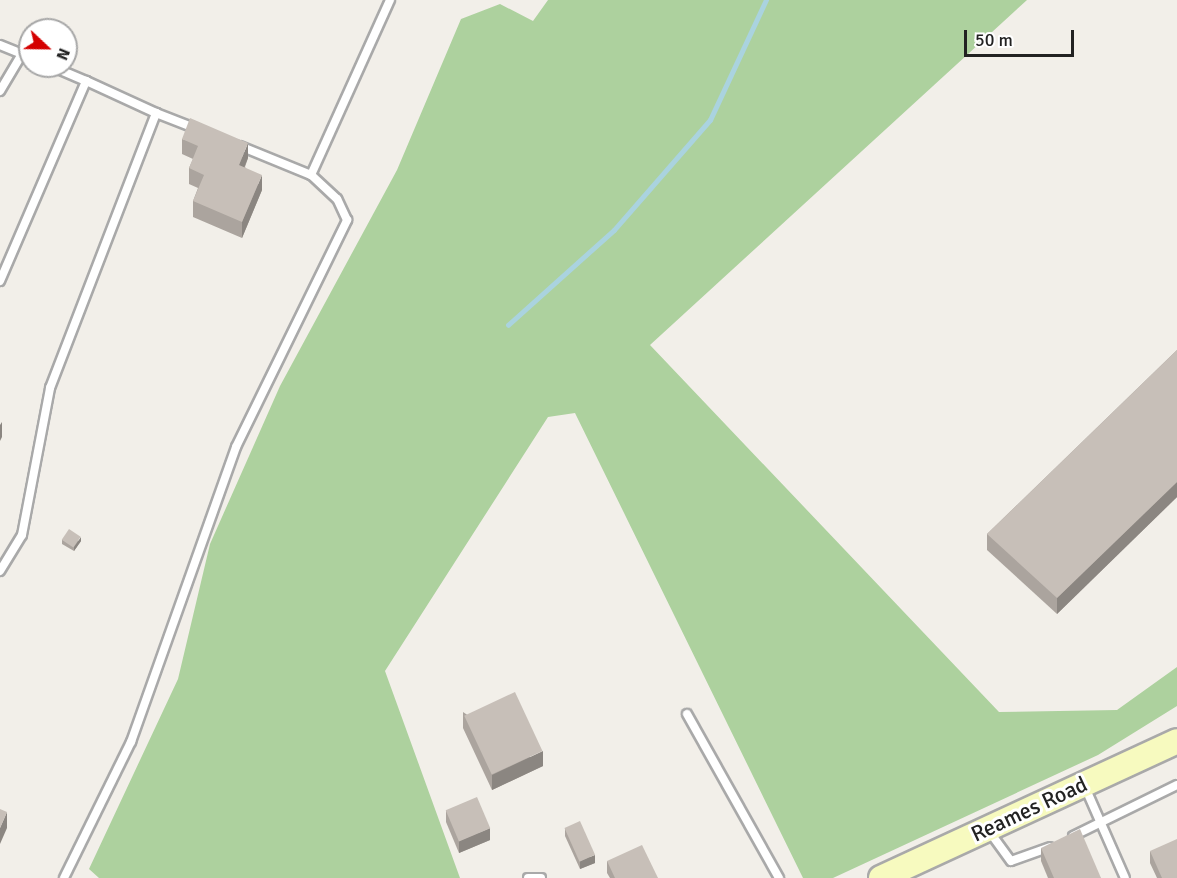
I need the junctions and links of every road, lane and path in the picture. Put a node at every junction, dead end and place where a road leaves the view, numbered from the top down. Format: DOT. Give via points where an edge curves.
graph roads {
  1 [pos="390,0"];
  2 [pos="0,45"];
  3 [pos="18,53"];
  4 [pos="18,67"];
  5 [pos="78,78"];
  6 [pos="86,81"];
  7 [pos="0,91"];
  8 [pos="156,113"];
  9 [pos="211,135"];
  10 [pos="233,144"];
  11 [pos="311,175"];
  12 [pos="0,281"];
  13 [pos="0,571"];
  14 [pos="687,714"];
  15 [pos="1174,745"];
  16 [pos="1084,783"];
  17 [pos="1177,784"];
  18 [pos="1100,823"];
  19 [pos="987,828"];
  20 [pos="885,877"];
  21 [pos="64,878"];
  22 [pos="528,878"];
  23 [pos="542,878"];
  24 [pos="779,878"];
  25 [pos="1125,878"];
  1 -- 11 [label="lane"];
  2 -- 3 [label="lane"];
  4 -- 7 [label="lane"];
  5 -- 6 [label="lane"];
  6 -- 8 [label="lane"];
  6 -- 12 [label="lane"];
  8 -- 9 [label="lane"];
  8 -- 13 [label="lane" via="50,388 22,535"];
  10 -- 11 [label="lane"];
  11 -- 21 [label="lane" via="337,199 347,220 236,447 131,742"];
  14 -- 24 [label="lane"];
  15 -- 16 [label="main road, Reames Road"];
  16 -- 18 [label="lane"];
  16 -- 19 [label="main road, Reames Road"];
  17 -- 18 [label="lane"];
  18 -- 19 [label="lane" via="1011,861"];
  18 -- 25 [label="lane"];
  19 -- 20 [label="main road, Reames Road"];
  22 -- 23 [label="lane"];
}
